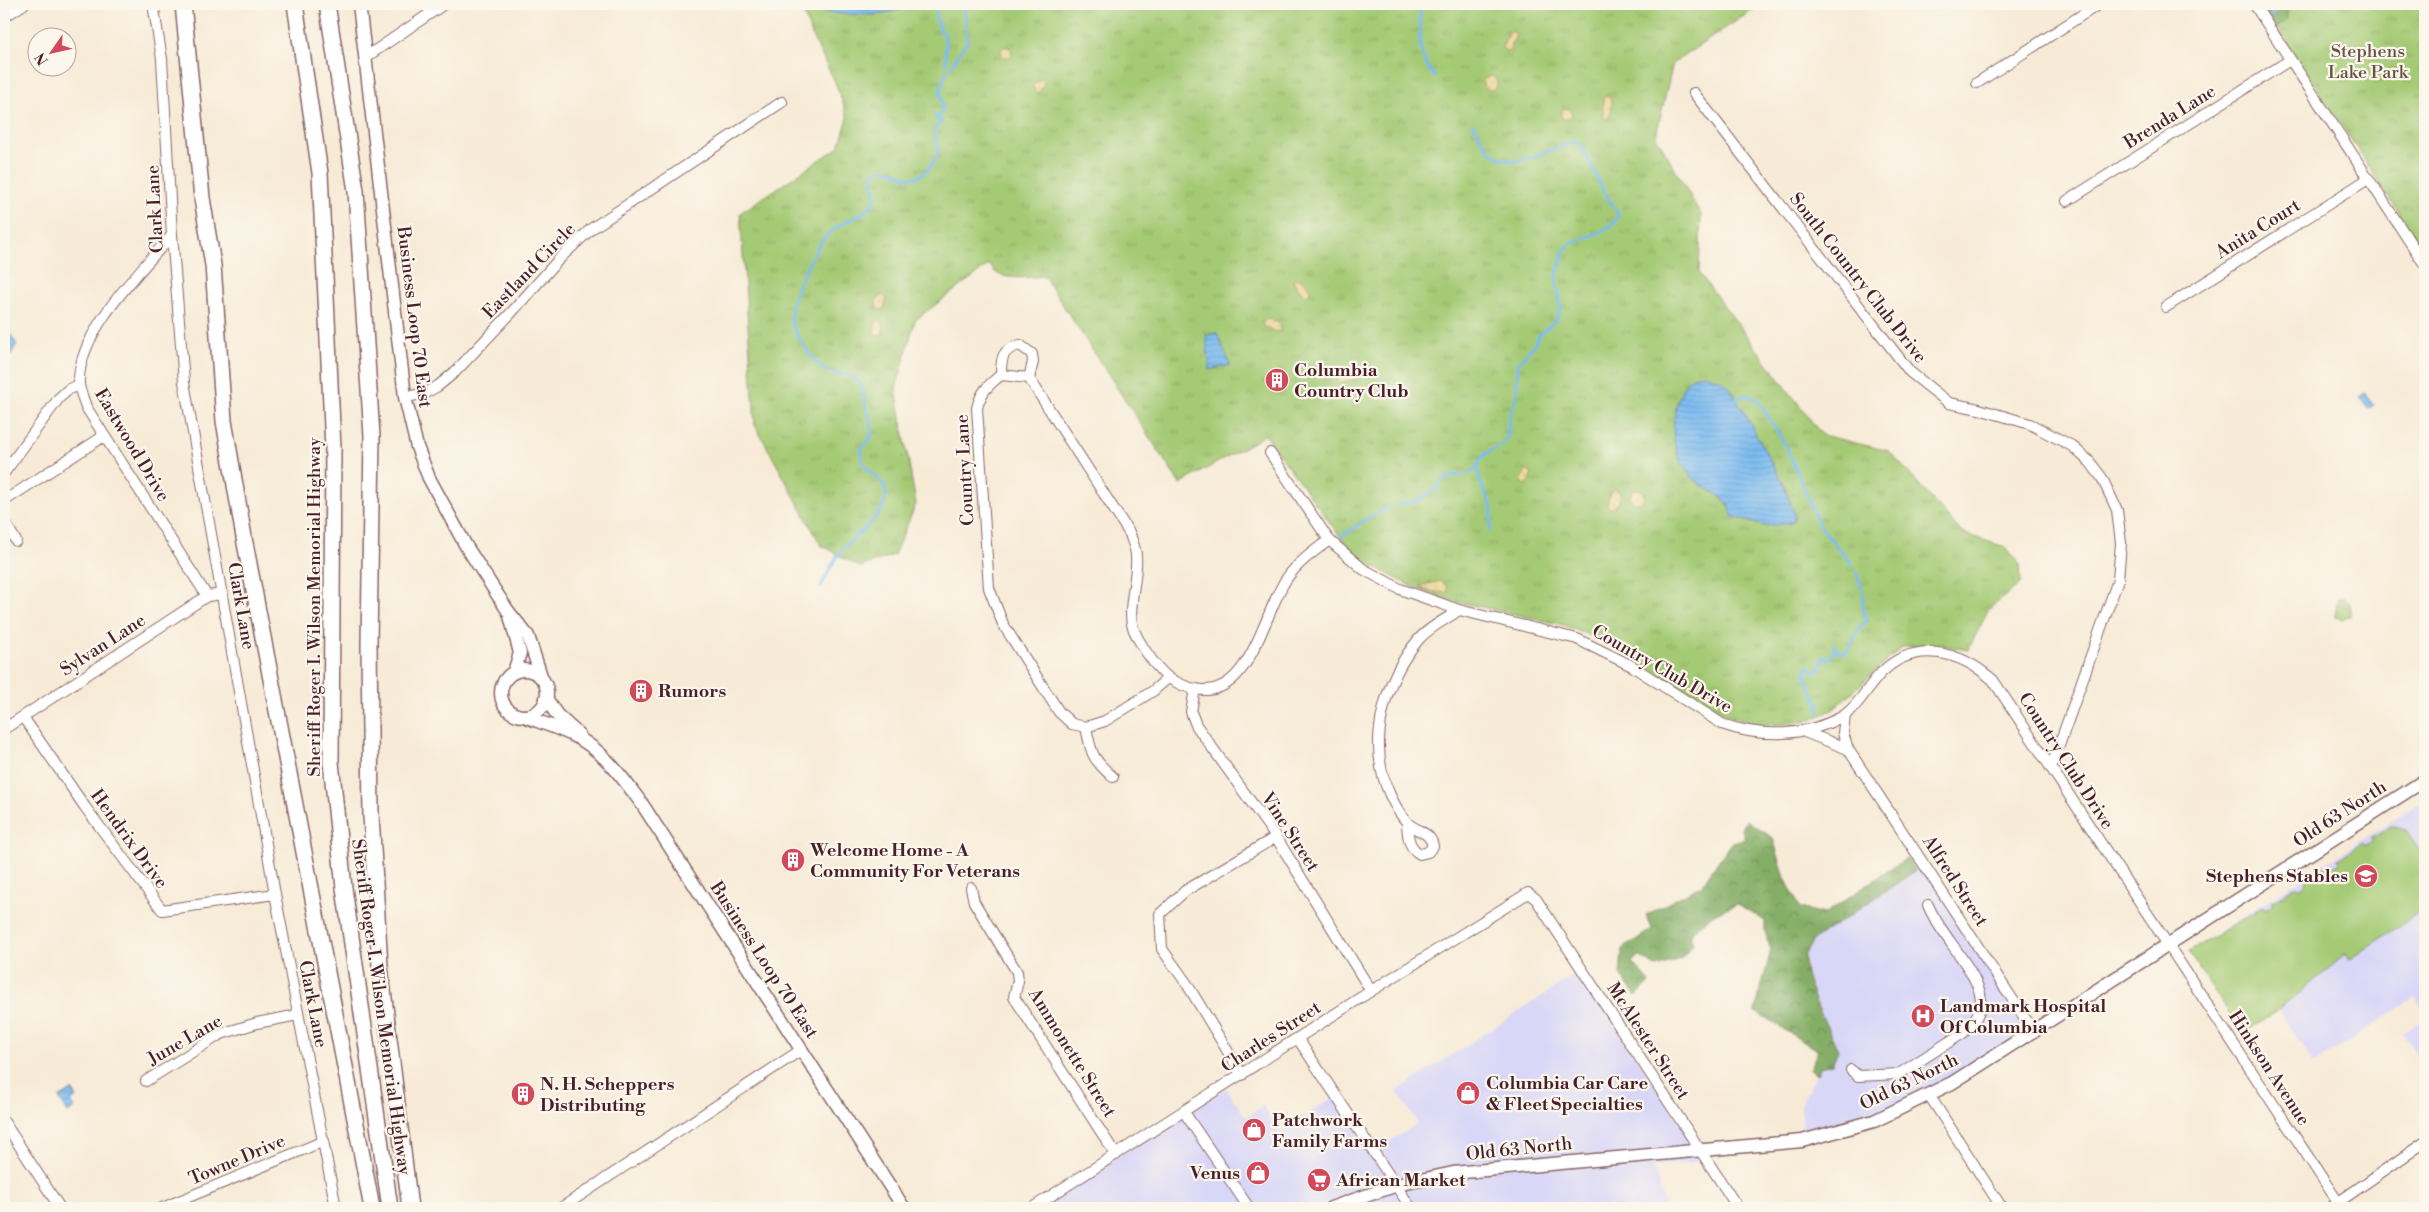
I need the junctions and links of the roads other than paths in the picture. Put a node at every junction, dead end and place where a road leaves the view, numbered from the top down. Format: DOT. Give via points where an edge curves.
graph roads {
  1 [pos="24,4"];
  2 [pos="153,4"];
  3 [pos="183,4"];
  4 [pos="295,4"];
  5 [pos="326,4"];
  6 [pos="360,4"];
  7 [pos="444,4"];
  8 [pos="2099,4"];
  9 [pos="2254,4"];
  10 [pos="4,17"];
  11 [pos="366,57"];
  12 [pos="2290,60"];
  13 [pos="1978,83"];
  14 [pos="1694,93"];
  15 [pos="782,102"];
  16 [pos="2368,179"];
  17 [pos="2066,201"];
  18 [pos="172,235"];
  19 [pos="2425,265"];
  20 [pos="2166,307"];
  21 [pos="1001,375"];
  22 [pos="1029,378"];
  23 [pos="80,385"];
  24 [pos="405,397"];
  25 [pos="104,436"];
  26 [pos="1270,453"];
  27 [pos="4,473"];
  28 [pos="4,502"];
  29 [pos="4,521"];
  30 [pos="1329,540"];
  31 [pos="16,541"];
  32 [pos="223,594"];
  33 [pos="207,596"];
  34 [pos="1459,610"];
  35 [pos="508,611"];
  36 [pos="514,672"];
  37 [pos="1168,678"];
  38 [pos="542,679"];
  39 [pos="1195,689"];
  40 [pos="546,698"];
  41 [pos="1845,715"];
  42 [pos="524,716"];
  43 [pos="23,717"];
  44 [pos="1086,727"];
  45 [pos="4,729"];
  46 [pos="1802,731"];
  47 [pos="584,741"];
  48 [pos="1848,749"];
  49 [pos="2050,768"];
  50 [pos="1113,777"];
  51 [pos="2425,780"];
  52 [pos="1407,823"];
  53 [pos="1276,837"];
  54 [pos="971,888"];
  55 [pos="275,894"];
  56 [pos="1528,894"];
  57 [pos="1928,905"];
  58 [pos="2168,945"];
  59 [pos="1371,991"];
  60 [pos="298,1015"];
  61 [pos="2034,1032"];
  62 [pos="1298,1039"];
  63 [pos="801,1050"];
  64 [pos="1850,1070"];
  65 [pos="1242,1075"];
  66 [pos="146,1081"];
  67 [pos="1929,1095"];
  68 [pos="1184,1112"];
  69 [pos="4,1122"];
  70 [pos="324,1141"];
  71 [pos="2425,1142"];
  72 [pos="1699,1150"];
  73 [pos="1116,1155"];
  74 [pos="1396,1185"];
  75 [pos="2337,1206"];
  76 [pos="60,1208"];
  77 [pos="162,1208"];
  78 [pos="336,1208"];
  79 [pos="372,1208"];
  80 [pos="390,1208"];
  81 [pos="410,1208"];
  82 [pos="561,1208"];
  83 [pos="904,1208"];
  84 [pos="1032,1208"];
  85 [pos="1248,1208"];
  86 [pos="1331,1208"];
  87 [pos="1411,1208"];
  88 [pos="1738,1208"];
  89 [pos="2002,1208"];
  1 -- 10 [label="street"];
  2 -- 18 [label="street, Clark Lane" via="162,59"];
  3 -- 79 [label="highway" via="199,171 213,264 224,421"];
  4 -- 80 [label="highway, Sheriff Roger I. Wilson Memorial Highway" via="320,173 328,318 333,450 330,762 344,888"];
  5 -- 81 [label="highway, Sheriff Roger I. Wilson Memorial Highway" via="356,191 372,436 371,815 380,966"];
  6 -- 11 [label="main road, Business Loop 70 East"];
  7 -- 11 [label="street"];
  8 -- 13 [label="street"];
  9 -- 12 [label="street"];
  11 -- 24 [label="main road, Business Loop 70 East"];
  12 -- 16 [label="street"];
  12 -- 17 [label="street, Brenda Lane"];
  14 -- 49 [label="street, South Country Club Drive" via="1910,372 1949,403 2030,424 2056,436 2090,462 2106,486 2120,526 2118,580"];
  15 -- 24 [label="street, Eastland Circle" via="591,229 438,386 423,394"];
  16 -- 19 [label="street"];
  16 -- 20 [label="street, Anita Court"];
  18 -- 23 [label="street, Eastwood Drive" via="114,303 90,338"];
  18 -- 32 [label="street, Clark Lane" via="184,382"];
  21 -- 22 [label="street"];
  21 -- 22 [label="street" via="1004,352 1020,345 1032,354 1034,362"];
  21 -- 44 [label="street, Country Lane" via="981,394 977,408 989,588 1003,624 1059,712 1072,724"];
  22 -- 37 [label="street" via="1130,534 1136,555 1132,622 1138,640"];
  23 -- 25 [label="street, Eastwood Drive" via="86,407"];
  23 -- 27 [label="street" via="59,398"];
  24 -- 35 [label="main road, Business Loop 70 East" via="417,447 429,478 466,546"];
  25 -- 28 [label="street"];
  25 -- 33 [label="street, Eastwood Drive"];
  26 -- 30 [label="street, Country Club Drive"];
  29 -- 31 [label="street"];
  30 -- 34 [label="street, Country Club Drive" via="1363,569 1400,589"];
  30 -- 39 [label="street" via="1295,568 1285,582 1247,664 1234,679 1216,689"];
  32 -- 33 [label="street, Sylvan Lane"];
  32 -- 55 [label="street, Clark Lane"];
  33 -- 43 [label="street, Sylvan Lane"];
  34 -- 46 [label="street, Country Club Drive" via="1577,639 1632,666 1728,726 1772,734"];
  34 -- 52 [label="street" via="1420,637 1398,668 1386,697 1377,749 1390,794"];
  35 -- 36 [label="main road, Business Loop 70 East" via="520,653"];
  35 -- 38 [label="main road, Business Loop 70 East" via="528,636"];
  36 -- 38 [label="main road" via="534,672"];
  36 -- 42 [label="main road" via="501,688 501,698 506,708"];
  37 -- 39 [label="street"];
  37 -- 44 [label="street" via="1105,721"];
  38 -- 40 [label="main road"];
  39 -- 53 [label="street, Vine Street" via="1191,712 1196,724"];
  40 -- 42 [label="main road" via="534,714"];
  40 -- 47 [label="main road, Business Loop 70 East" via="557,715"];
  41 -- 46 [label="street, Country Club Drive"];
  41 -- 48 [label="street, Alfred Street" via="1843,733"];
  41 -- 49 [label="street, Country Club Drive" via="1881,673 1906,656 1924,653 1962,658 1993,680"];
  42 -- 47 [label="main road, Business Loop 70 East"];
  43 -- 45 [label="street, Sylvan Lane"];
  43 -- 55 [label="street, Hendrix Drive" via="162,910"];
  44 -- 50 [label="street" via="1091,753"];
  46 -- 48 [label="street"];
  47 -- 63 [label="main road, Business Loop 70 East" via="605,757 642,804"];
  48 -- 61 [label="street, Alfred Street"];
  49 -- 58 [label="street, Country Club Drive"];
  51 -- 58 [label="main road, Old 63 North"];
  53 -- 59 [label="street, Vine Street"];
  53 -- 65 [label="street" via="1186,891 1160,914 1162,949"];
  54 -- 73 [label="street, Ammonette Street" via="974,902 1017,972 1014,997"];
  55 -- 60 [label="street, Clark Lane"];
  56 -- 59 [label="street, Charles Street"];
  56 -- 72 [label="street, McAlester Street" via="1536,899"];
  57 -- 64 [label="street" via="1977,984 1981,1001 1978,1012 1963,1032 1899,1074 1858,1076"];
  58 -- 61 [label="main road, Old 63 North"];
  58 -- 75 [label="street, Hinkson Avenue"];
  59 -- 62 [label="street, Charles Street"];
  60 -- 66 [label="street, June Lane" via="221,1034"];
  60 -- 70 [label="street, Clark Lane"];
  61 -- 67 [label="main road, Old 63 North"];
  62 -- 65 [label="street, Charles Street"];
  62 -- 74 [label="street"];
  63 -- 82 [label="street"];
  63 -- 83 [label="main road, Business Loop 70 East"];
  65 -- 68 [label="street, Charles Street"];
  67 -- 72 [label="main road, Old 63 North" via="1874,1121 1802,1141"];
  67 -- 89 [label="street"];
  68 -- 73 [label="street, Charles Street"];
  68 -- 85 [label="street"];
  69 -- 76 [label="street"];
  70 -- 77 [label="street, Towne Drive"];
  70 -- 78 [label="street, Clark Lane"];
  71 -- 75 [label="street"];
  72 -- 74 [label="main road, Old 63 North" via="1453,1174"];
  72 -- 88 [label="street, McAlester Street"];
  73 -- 84 [label="street, Charles Street"];
  74 -- 86 [label="main road, Old 63 North"];
  74 -- 87 [label="street"];
}
